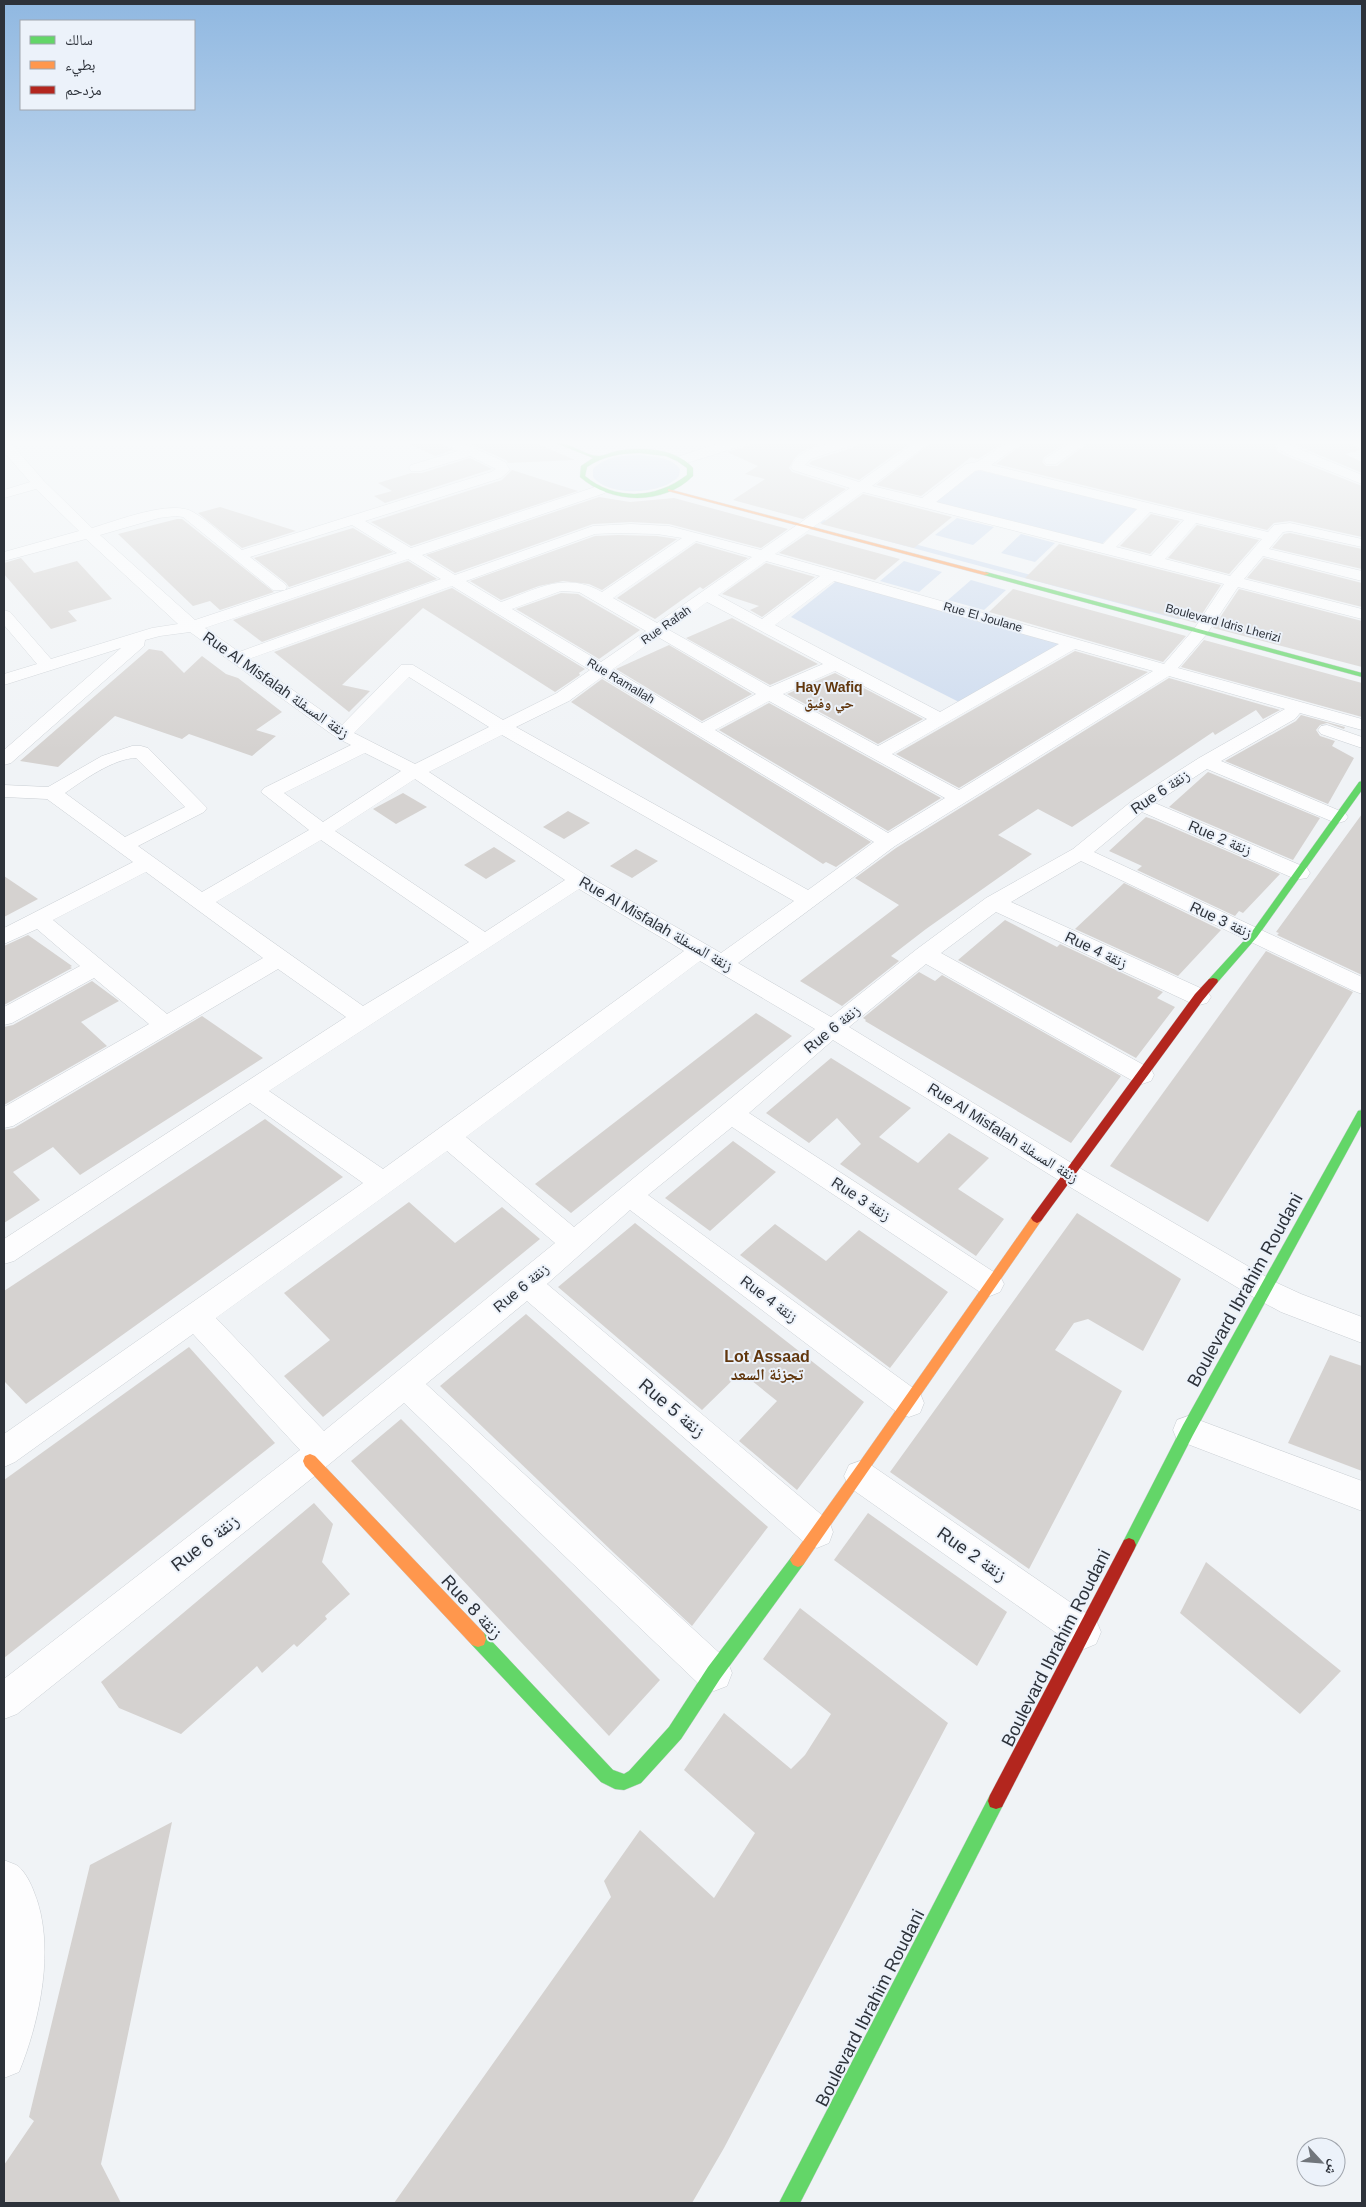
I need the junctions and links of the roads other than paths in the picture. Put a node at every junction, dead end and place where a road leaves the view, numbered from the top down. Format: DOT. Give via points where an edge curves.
graph roads {
  1 [pos="50,544"];
  2 [pos="101,544"];
  3 [pos="223,544"];
  4 [pos="278,544"];
  5 [pos="395,544"];
  6 [pos="421,544"];
  7 [pos="425,544"];
  8 [pos="554,544"];
  9 [pos="682,544"];
  10 [pos="722,544"];
  11 [pos="781,544"];
  12 [pos="882,544"];
  13 [pos="1086,544"];
  14 [pos="1111,544"];
  15 [pos="1170,544"];
  16 [pos="1265,544"];
  17 [pos="1106,549"];
  18 [pos="405,550"];
  19 [pos="1259,551"];
  20 [pos="238,556"];
  21 [pos="764,556"];
  22 [pos="4,557"];
  23 [pos="1155,561"];
  24 [pos="832,575"];
  25 [pos="1362,576"];
  26 [pos="454,580"];
  27 [pos="1234,582"];
  28 [pos="279,587"];
  29 [pos="707,596"];
  30 [pos="602,598"];
  31 [pos="500,608"];
  32 [pos="4,614"];
  33 [pos="1362,614"];
  34 [pos="1208,621"];
  35 [pos="186,623"];
  36 [pos="763,626"];
  37 [pos="659,630"];
  38 [pos="152,633"];
  39 [pos="1074,643"];
  40 [pos="237,658"];
  41 [pos="836,664"];
  42 [pos="48,666"];
  43 [pos="1168,669"];
  44 [pos="602,670"];
  45 [pos="1362,675"];
  46 [pos="4,680"];
  47 [pos="769,694"];
  48 [pos="1293,711"];
  49 [pos="940,719"];
  50 [pos="1362,725"];
  51 [pos="502,727"];
  52 [pos="702,730"];
  53 [pos="343,734"];
  54 [pos="1362,743"];
  55 [pos="366,745"];
  56 [pos="878,754"];
  57 [pos="4,758"];
  58 [pos="1206,762"];
  59 [pos="415,771"];
  60 [pos="1362,784"];
  61 [pos="4,791"];
  62 [pos="52,793"];
  63 [pos="957,797"];
  64 [pos="1140,804"];
  65 [pos="1338,817"];
  66 [pos="322,831"];
  67 [pos="888,842"];
  68 [pos="124,845"];
  69 [pos="1080,853"];
  70 [pos="148,863"];
  71 [pos="1300,872"];
  72 [pos="579,880"];
  73 [pos="809,900"];
  74 [pos="201,902"];
  75 [pos="994,903"];
  76 [pos="38,919"];
  77 [pos="1254,935"];
  78 [pos="4,937"];
  79 [pos="485,942"];
  80 [pos="700,950"];
  81 [pos="925,954"];
  82 [pos="279,959"];
  83 [pos="723,963"];
  84 [pos="96,967"];
  85 [pos="1362,986"];
  86 [pos="1199,997"];
  87 [pos="4,1017"];
  88 [pos="363,1017"];
  89 [pos="164,1024"];
  90 [pos="832,1028"];
  91 [pos="1142,1075"];
  92 [pos="252,1091"];
  93 [pos="731,1114"];
  94 [pos="1362,1114"];
  95 [pos="4,1119"];
  96 [pos="448,1137"];
  97 [pos="1069,1174"];
  98 [pos="383,1183"];
  99 [pos="629,1195"];
  100 [pos="574,1243"];
  101 [pos="4,1253"];
  102 [pos="527,1284"];
  103 [pos="990,1284"];
  104 [pos="1265,1290"];
  105 [pos="196,1317"];
  106 [pos="1362,1330"];
  107 [pos="405,1384"];
  108 [pos="909,1403"];
  109 [pos="1188,1430"];
  110 [pos="8,1441"];
  111 [pos="316,1456"];
  112 [pos="860,1476"];
  113 [pos="1362,1496"];
  114 [pos="817,1532"];
  115 [pos="1084,1632"];
  116 [pos="714,1673"];
  117 [pos="4,1701"];
  118 [pos="4,1880"];
  119 [pos="4,2057"];
  120 [pos="789,2203"];
  1 -- 22 [label="street"];
  2 -- 35 [label="street, Rue Al Misfalah زنقة المسفلة"];
  3 -- 20 [label="street"];
  4 -- 20 [label="street"];
  5 -- 18 [label="street, Rue Ramallah"];
  6 -- 18 [label="street"];
  7 -- 18 [label="street"];
  8 -- 26 [label="street, Rue El Joulane"];
  9 -- 30 [label="street"];
  10 -- 21 [label="street, Rue El Joulane"];
  11 -- 21 [label="street, Rue Rafah"];
  12 -- 34 [label="street, Boulevard Idris Lherizi"];
  13 -- 17 [label="street"];
  14 -- 17 [label="street"];
  15 -- 23 [label="street"];
  16 -- 19 [label="street"];
  17 -- 23 [label="street"];
  18 -- 26 [label="street, Rue Ramallah"];
  18 -- 28 [label="street"];
  18 -- 35 [label="street"];
  19 -- 25 [label="street"];
  19 -- 27 [label="street"];
  20 -- 28 [label="street"];
  21 -- 24 [label="street, Rue El Joulane"];
  21 -- 29 [label="street, Rue Rafah"];
  23 -- 27 [label="street"];
  24 -- 36 [label="street"];
  24 -- 39 [label="street, Rue El Joulane"];
  26 -- 31 [label="street, Rue Ramallah"];
  26 -- 40 [label="street, Rue El Joulane"];
  27 -- 33 [label="street"];
  27 -- 34 [label="street"];
  28 -- 35 [label="street"];
  29 -- 36 [label="street"];
  29 -- 37 [label="street, Rue Rafah"];
  30 -- 31 [label="street" via="582,586 566,586"];
  30 -- 37 [label="street"];
  31 -- 44 [label="street, Rue Ramallah"];
  32 -- 42 [label="street"];
  34 -- 43 [label="street"];
  34 -- 45 [label="street, Boulevard Idris Lherizi"];
  35 -- 38 [label="street"];
  35 -- 40 [label="street, Rue Al Misfalah زنقة المسفلة"];
  36 -- 41 [label="street"];
  37 -- 44 [label="street, Rue Rafah"];
  37 -- 47 [label="street"];
  38 -- 42 [label="street"];
  38 -- 57 [label="street"];
  39 -- 43 [label="street, Rue El Joulane"];
  39 -- 49 [label="street"];
  40 -- 53 [label="street, Rue Al Misfalah زنقة المسفلة"];
  41 -- 47 [label="street"];
  41 -- 49 [label="street"];
  42 -- 46 [label="street"];
  43 -- 48 [label="street, Rue El Joulane"];
  43 -- 63 [label="street"];
  44 -- 51 [label="street, Rue Rafah" via="563,697"];
  44 -- 52 [label="street, Rue Ramallah"];
  47 -- 52 [label="street"];
  47 -- 56 [label="street"];
  48 -- 50 [label="street"];
  48 -- 54 [label="street"];
  48 -- 58 [label="street, Rue 6 زنقة"];
  49 -- 56 [label="street"];
  51 -- 53 [label="street" via="407,669"];
  51 -- 59 [label="street, Rue Rafah"];
  51 -- 73 [label="street"];
  52 -- 67 [label="street, Rue Ramallah"];
  53 -- 55 [label="street, Rue Al Misfalah زنقة المسفلة"];
  55 -- 59 [label="street, Rue Al Misfalah زنقة المسفلة"];
  55 -- 66 [label="street" via="271,792"];
  56 -- 63 [label="street"];
  58 -- 64 [label="street, Rue 6 زنقة"];
  58 -- 65 [label="street"];
  59 -- 66 [label="street, Rue Rafah"];
  59 -- 72 [label="street, Rue Al Misfalah زنقة المسفلة"];
  60 -- 65 [label="street"];
  61 -- 62 [label="street"];
  62 -- 68 [label="street"];
  62 -- 68 [label="street" via="75,776 116,757 134,750 141,752 196,808"];
  63 -- 67 [label="street"];
  64 -- 69 [label="street, Rue 6 زنقة"];
  64 -- 71 [label="street, Rue 2 زنقة"];
  65 -- 71 [label="street"];
  66 -- 74 [label="street, Rue Rafah"];
  66 -- 79 [label="street"];
  67 -- 73 [label="street"];
  68 -- 70 [label="street"];
  69 -- 75 [label="street, Rue 6 زنقة"];
  69 -- 77 [label="street, Rue 3 زنقة"];
  70 -- 74 [label="street"];
  70 -- 76 [label="street"];
  71 -- 77 [label="street"];
  72 -- 79 [label="street"];
  72 -- 80 [label="street, Rue Al Misfalah زنقة المسفلة"];
  73 -- 83 [label="street"];
  74 -- 82 [label="street"];
  75 -- 81 [label="street, Rue 6 زنقة"];
  75 -- 86 [label="street, Rue 4 زنقة"];
  76 -- 78 [label="street"];
  76 -- 84 [label="street"];
  77 -- 85 [label="street, Rue 3 زنقة"];
  77 -- 86 [label="street"];
  79 -- 88 [label="street"];
  80 -- 83 [label="street, Rue Al Misfalah زنقة المسفلة"];
  80 -- 96 [label="street"];
  81 -- 90 [label="street, Rue 6 زنقة"];
  81 -- 91 [label="street"];
  82 -- 88 [label="street"];
  82 -- 89 [label="street"];
  83 -- 90 [label="street, Rue Al Misfalah زنقة المسفلة"];
  84 -- 87 [label="street"];
  84 -- 89 [label="street"];
  86 -- 91 [label="street"];
  88 -- 92 [label="street"];
  89 -- 95 [label="street"];
  90 -- 93 [label="street, Rue 6 زنقة"];
  90 -- 97 [label="street, Rue Al Misfalah زنقة المسفلة"];
  91 -- 97 [label="street"];
  92 -- 98 [label="street"];
  92 -- 101 [label="street"];
  93 -- 99 [label="street, Rue 6 زنقة"];
  93 -- 103 [label="street, Rue 3 زنقة"];
  94 -- 104 [label="street, Boulevard Ibrahim Roudani"];
  96 -- 98 [label="street"];
  96 -- 100 [label="street"];
  97 -- 103 [label="street"];
  97 -- 104 [label="street, Rue Al Misfalah زنقة المسفلة"];
  98 -- 105 [label="street"];
  99 -- 100 [label="street, Rue 6 زنقة"];
  99 -- 108 [label="street, Rue 4 زنقة"];
  100 -- 102 [label="street, Rue 6 زنقة"];
  102 -- 107 [label="street, Rue 6 زنقة"];
  102 -- 114 [label="street, Rue 5 زنقة"];
  103 -- 108 [label="street"];
  104 -- 106 [label="street, Rue Al Misfalah زنقة المسفلة"];
  104 -- 109 [label="street, Boulevard Ibrahim Roudani"];
  105 -- 110 [label="street"];
  105 -- 111 [label="street"];
  107 -- 111 [label="street, Rue 6 زنقة"];
  107 -- 116 [label="street"];
  108 -- 112 [label="street"];
  109 -- 113 [label="street"];
  109 -- 115 [label="street, Boulevard Ibrahim Roudani"];
  111 -- 116 [label="street, Rue 8 زنقة" via="615,1781 624,1782 635,1777 675,1732"];
  111 -- 117 [label="street, Rue 6 زنقة"];
  112 -- 114 [label="street"];
  112 -- 115 [label="street, Rue 2 زنقة"];
  114 -- 116 [label="street"];
  115 -- 120 [label="street, Boulevard Ibrahim Roudani"];
  118 -- 119 [label="street" via="25,1918 25,1956 18,2003"];
}
